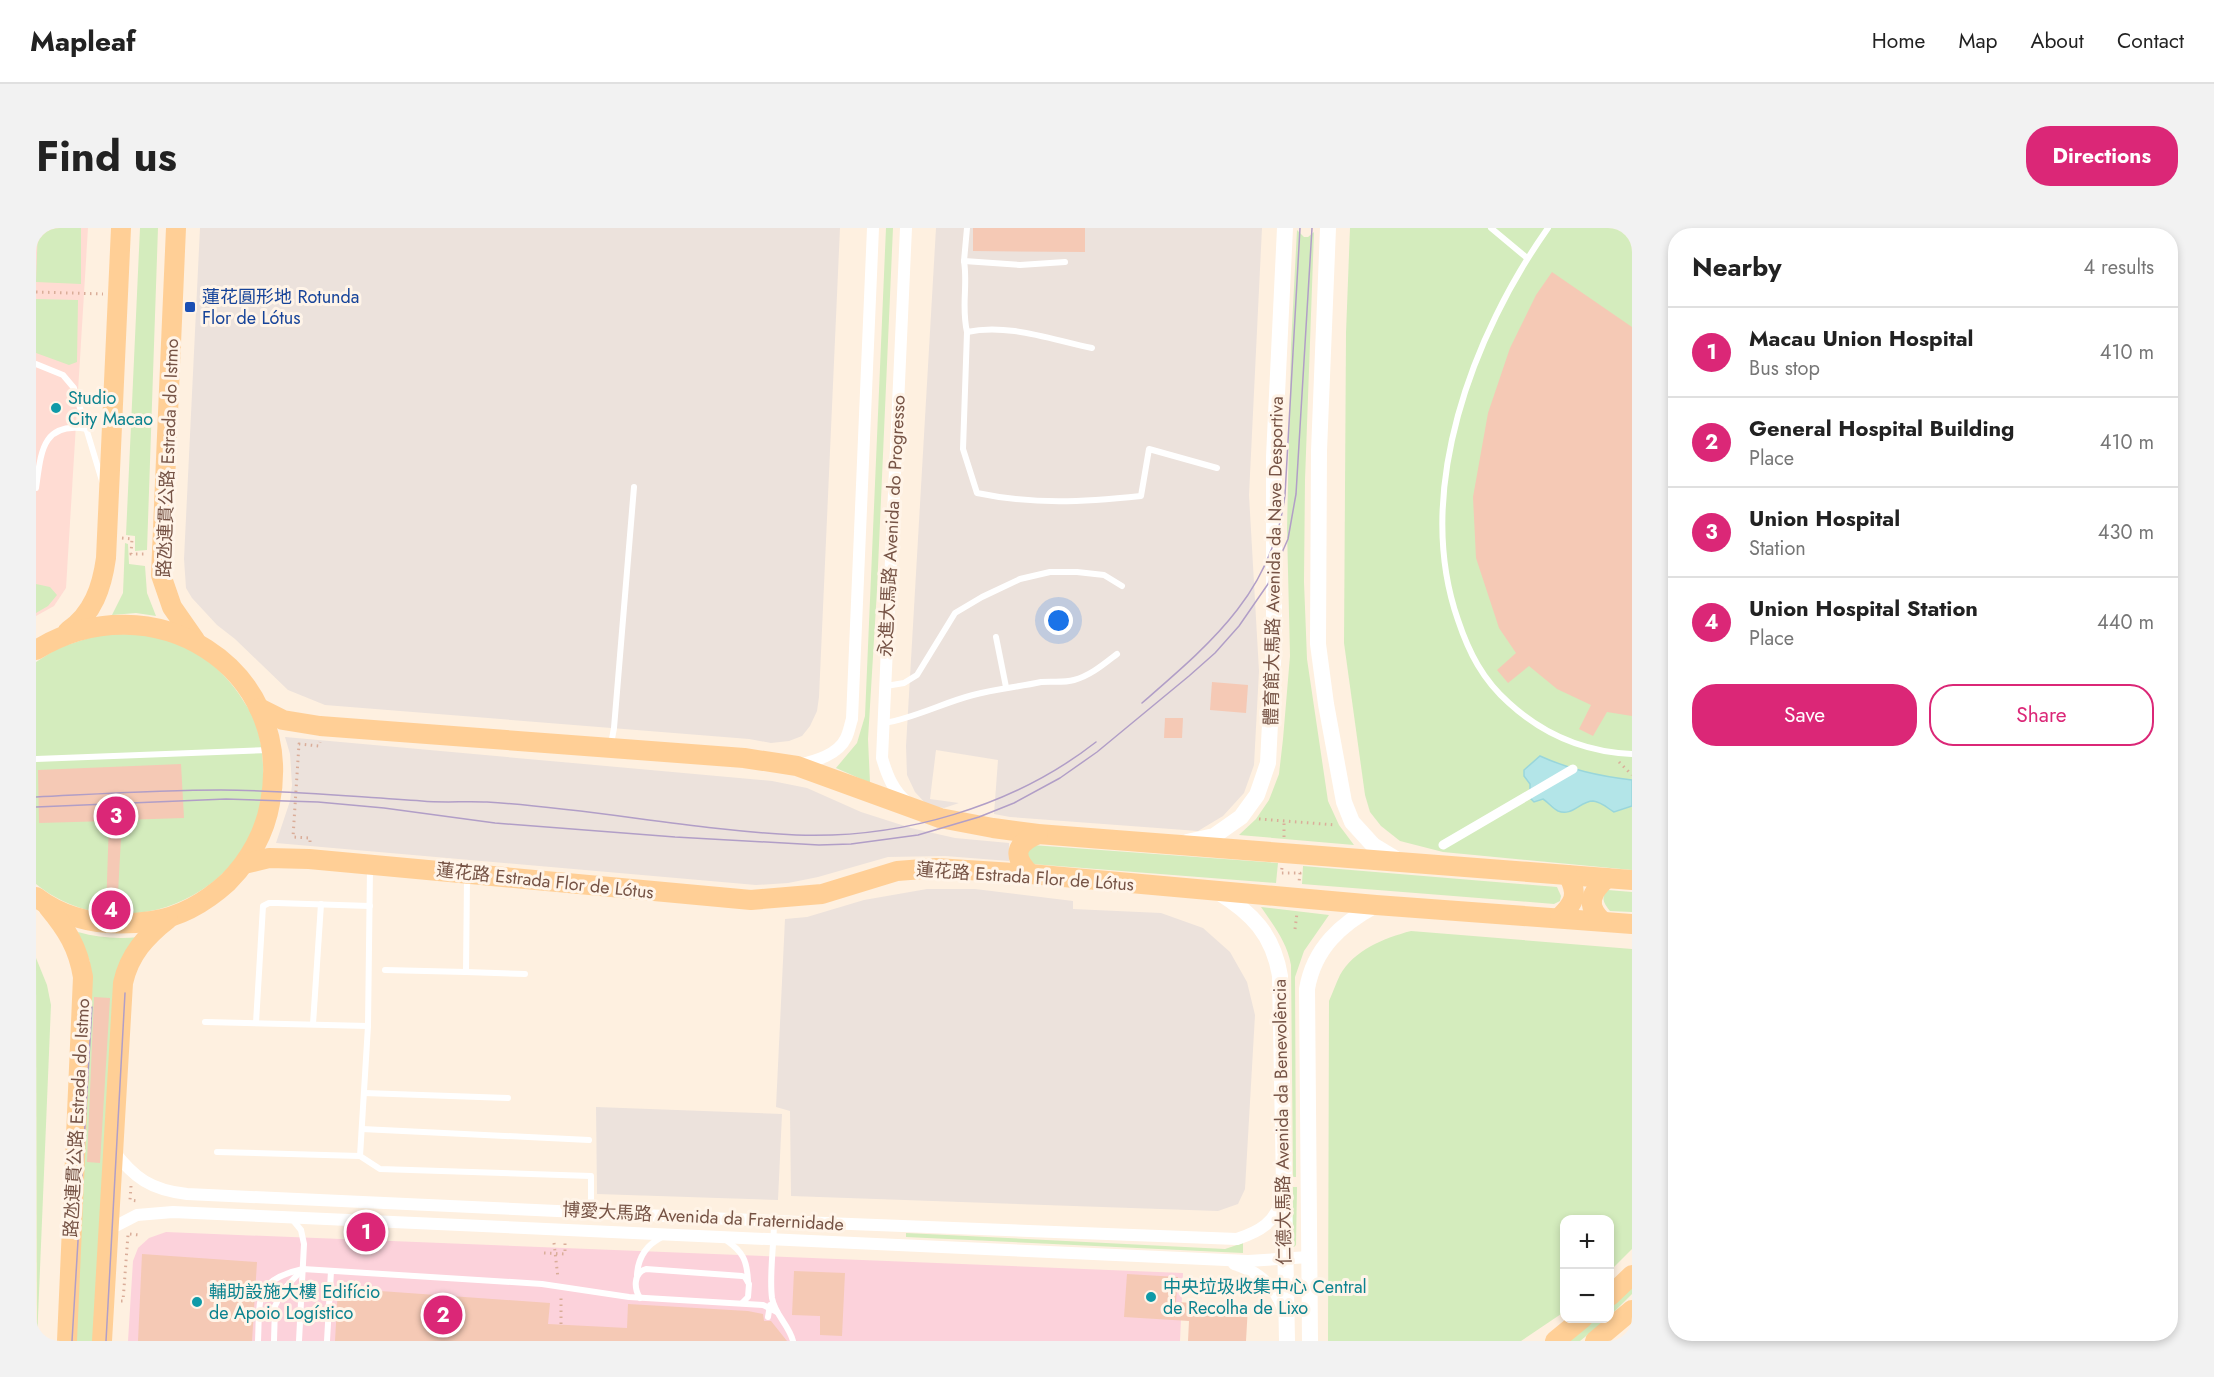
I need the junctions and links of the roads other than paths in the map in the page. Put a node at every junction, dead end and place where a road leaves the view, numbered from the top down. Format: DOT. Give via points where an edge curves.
graph roads {
  1 [pos="121,228"];
  2 [pos="176,228"];
  3 [pos="873,228"];
  4 [pos="906,228"];
  5 [pos="967,228"];
  6 [pos="1285,228"];
  7 [pos="1328,228"];
  8 [pos="1491,228"];
  9 [pos="1548,228"];
  10 [pos="1527,258"];
  11 [pos="964,261"];
  12 [pos="1065,262"];
  13 [pos="967,332"];
  14 [pos="1092,348"];
  15 [pos="36,364"];
  16 [pos="87,429"];
  17 [pos="1217,468"];
  18 [pos="634,487"];
  19 [pos="36,488"];
  20 [pos="109,505"];
  21 [pos="1122,586"];
  22 [pos="58,637"];
  23 [pos="996,637"];
  24 [pos="197,642"];
  25 [pos="36,650"];
  26 [pos="1117,654"];
  27 [pos="885,686"];
  28 [pos="1006,687"];
  29 [pos="259,708"];
  30 [pos="883,723"];
  31 [pos="611,748"];
  32 [pos="271,750"];
  33 [pos="1632,754"];
  34 [pos="36,759"];
  35 [pos="797,765"];
  36 [pos="1573,769"];
  37 [pos="918,811"];
  38 [pos="1038,834"];
  39 [pos="1178,844"];
  40 [pos="1443,845"];
  41 [pos="1401,862"];
  42 [pos="244,864"];
  43 [pos="370,865"];
  44 [pos="467,874"];
  45 [pos="1030,874"];
  46 [pos="1568,875"];
  47 [pos="1607,878"];
  48 [pos="1632,880"];
  49 [pos="1218,892"];
  50 [pos="41,901"];
  51 [pos="321,904"];
  52 [pos="1376,905"];
  53 [pos="370,906"];
  54 [pos="171,917"];
  55 [pos="1560,917"];
  56 [pos="1602,921"];
  57 [pos="1632,924"];
  58 [pos="385,970"];
  59 [pos="466,972"];
  60 [pos="525,974"];
  61 [pos="205,1022"];
  62 [pos="256,1023"];
  63 [pos="313,1024"];
  64 [pos="368,1026"];
  65 [pos="364,1093"];
  66 [pos="508,1098"];
  67 [pos="362,1129"];
  68 [pos="589,1140"];
  69 [pos="113,1150"];
  70 [pos="217,1152"];
  71 [pos="360,1156"];
  72 [pos="1285,1191"];
  73 [pos="591,1212"];
  74 [pos="666,1216"];
  75 [pos="291,1218"];
  76 [pos="774,1221"];
  77 [pos="108,1230"];
  78 [pos="665,1235"];
  79 [pos="721,1238"];
  80 [pos="774,1240"];
  81 [pos="1309,1257"];
  82 [pos="1286,1258"];
  83 [pos="1222,1260"];
  84 [pos="303,1269"];
  85 [pos="331,1271"];
  86 [pos="636,1275"];
  87 [pos="1632,1275"];
  88 [pos="749,1284"];
  89 [pos="772,1290"];
  90 [pos="1614,1292"];
  91 [pos="640,1298"];
  92 [pos="738,1304"];
  93 [pos="769,1307"];
  94 [pos="1632,1310"];
  95 [pos="777,1312"];
  96 [pos="768,1317"];
  97 [pos="1286,1319"];
  98 [pos="1576,1323"];
  99 [pos="67,1341"];
  100 [pos="102,1341"];
  101 [pos="258,1341"];
  102 [pos="274,1341"];
  103 [pos="299,1341"];
  104 [pos="327,1341"];
  105 [pos="793,1341"];
  106 [pos="1287,1341"];
  107 [pos="1310,1341"];
  108 [pos="1555,1341"];
  109 [pos="1596,1341"];
  1 -- 20 [label="main road"];
  2 -- 24 [label="main road, 路氹連貫公路 Estrada do Istmo" via="161,575 172,607"];
  3 -- 35 [label="street, 永進大馬路 Avenida do Progresso" via="852,719 846,739 834,750 818,760"];
  4 -- 27 [label="street, 永進大馬路 Avenida do Progresso"];
  5 -- 11 [label="lane"];
  6 -- 39 [label="main road, 體育館大馬路 Avenida da Nave Desportiva" via="1274,457 1274,644 1268,763 1257,795 1241,817 1214,836"];
  7 -- 41 [label="main road" via="1319,451 1318,644 1344,802 1351,819 1373,845"];
  8 -- 10 [label="lane"];
  9 -- 10 [label="lane"];
  10 -- 33 [label="lane" via="1494,320 1464,392 1448,461 1442,518 1443,560 1452,604 1467,647 1492,688 1523,716 1572,744"];
  11 -- 12 [label="lane" via="1020,265"];
  11 -- 13 [label="lane"];
  13 -- 14 [label="lane" via="1002,329"];
  13 -- 17 [label="lane" via="963,449 978,493 1050,503 1141,496 1149,448"];
  15 -- 16 [label="lane" via="63,375 74,388"];
  16 -- 19 [label="lane" via="63,429 45,443"];
  16 -- 20 [label="lane"];
  18 -- 31 [label="lane"];
  20 -- 22 [label="main road" via="102,584 80,622"];
  21 -- 27 [label="lane" via="1104,575 1077,572 1050,572 1020,579 955,614 917,675 904,683"];
  22 -- 24 [label="main road" via="92,626 128,623 164,628"];
  22 -- 25 [label="main road"];
  23 -- 28 [label="lane"];
  24 -- 29 [label="main road" via="243,682"];
  26 -- 28 [label="lane" via="1073,680"];
  27 -- 30 [label="street, 永進大馬路 Avenida do Progresso"];
  28 -- 30 [label="lane"];
  29 -- 31 [label="main road" via="283,720 320,726"];
  29 -- 32 [label="main road"];
  30 -- 37 [label="street, 永進大馬路 Avenida do Progresso" via="882,758 888,779"];
  31 -- 35 [label="main road"];
  32 -- 34 [label="lane"];
  32 -- 42 [label="main road" via="273,788 268,815"];
  35 -- 37 [label="main road"];
  36 -- 40 [label="street"];
  37 -- 38 [label="main road" via="949,820"];
  38 -- 39 [label="main road"];
  38 -- 45 [label="main road" via="1026,839 1018,850 1021,864"];
  39 -- 41 [label="main road"];
  41 -- 46 [label="main road"];
  42 -- 43 [label="main road, 蓮花路 Estrada Flor de Lótus" via="269,858"];
  42 -- 54 [label="main road" via="205,901"];
  43 -- 44 [label="main road, 蓮花路 Estrada Flor de Lótus"];
  43 -- 53 [label="lane"];
  44 -- 45 [label="main road, 蓮花路 Estrada Flor de Lótus" via="776,900 829,892 897,871 936,868"];
  44 -- 59 [label="lane"];
  45 -- 49 [label="main road, 蓮花路 Estrada Flor de Lótus"];
  46 -- 47 [label="main road"];
  46 -- 55 [label="main road" via="1574,894 1572,904"];
  47 -- 48 [label="main road"];
  47 -- 56 [label="main road" via="1597,888 1591,905"];
  49 -- 52 [label="main road, 蓮花路 Estrada Flor de Lótus"];
  49 -- 72 [label="main road, 仁德大馬路 Avenida da Benevolência" via="1240,906 1266,934 1277,957"];
  50 -- 54 [label="main road" via="72,916 101,923 129,924"];
  50 -- 99 [label="main road, 路氹連貫公路 Estrada do Istmo" via="72,939 83,977"];
  51 -- 53 [label="lane"];
  51 -- 62 [label="lane" via="263,906"];
  51 -- 63 [label="lane"];
  52 -- 55 [label="main road, 蓮花路 Estrada Flor de Lótus"];
  52 -- 81 [label="main road, 仁德大馬路 Avenida da Benevolência" via="1325,944 1313,964 1307,989"];
  53 -- 64 [label="lane"];
  54 -- 69 [label="main road, 路氹連貫公路 Estrada do Istmo" via="152,932 126,969 121,996"];
  55 -- 56 [label="main road, 蓮花路 Estrada Flor de Lótus"];
  56 -- 57 [label="main road, 蓮花路 Estrada Flor de Lótus"];
  58 -- 59 [label="lane"];
  59 -- 60 [label="lane"];
  61 -- 62 [label="lane"];
  62 -- 63 [label="lane"];
  63 -- 64 [label="lane"];
  64 -- 65 [label="lane"];
  65 -- 66 [label="lane"];
  65 -- 67 [label="lane"];
  67 -- 68 [label="lane"];
  67 -- 71 [label="lane"];
  69 -- 73 [label="street, 博愛大馬路 Avenida da Fraternidade" via="145,1183 175,1192"];
  69 -- 77 [label="main road, 路氹連貫公路 Estrada do Istmo"];
  70 -- 71 [label="lane"];
  71 -- 73 [label="lane" via="380,1169 591,1176"];
  72 -- 76 [label="street, 博愛大馬路 Avenida da Fraternidade" via="1270,1222 1256,1233 1238,1239"];
  72 -- 82 [label="main road, 仁德大馬路 Avenida da Benevolência"];
  73 -- 74 [label="street, 博愛大馬路 Avenida da Fraternidade"];
  74 -- 76 [label="street, 博愛大馬路 Avenida da Fraternidade"];
  74 -- 78 [label="street"];
  75 -- 77 [label="street, 博愛大馬路 Avenida da Fraternidade" via="165,1212 137,1215"];
  75 -- 78 [label="street, 博愛大馬路 Avenida da Fraternidade"];
  75 -- 84 [label="lane" via="301,1230"];
  76 -- 80 [label="lane"];
  77 -- 100 [label="main road, 路氹連貫公路 Estrada do Istmo"];
  78 -- 79 [label="street, 博愛大馬路 Avenida da Fraternidade"];
  78 -- 86 [label="lane" via="641,1256"];
  79 -- 80 [label="street, 博愛大馬路 Avenida da Fraternidade"];
  79 -- 88 [label="lane" via="745,1258"];
  80 -- 83 [label="street, 博愛大馬路 Avenida da Fraternidade"];
  80 -- 89 [label="lane"];
  81 -- 82 [label="street, 博愛大馬路 Avenida da Fraternidade"];
  81 -- 107 [label="main road, 仁德大馬路 Avenida da Benevolência"];
  82 -- 83 [label="street, 博愛大馬路 Avenida da Fraternidade"];
  82 -- 97 [label="main road, 仁德大馬路 Avenida da Benevolência"];
  83 -- 97 [label="street, 博愛大馬路 Avenida da Fraternidade" via="1264,1279 1279,1297"];
  84 -- 85 [label="lane"];
  84 -- 101 [label="lane" via="269,1282 260,1295"];
  84 -- 102 [label="lane" via="283,1290 275,1306"];
  84 -- 103 [label="lane"];
  85 -- 91 [label="lane" via="542,1284"];
  85 -- 104 [label="lane"];
  86 -- 88 [label="lane" via="645,1269 738,1275"];
  86 -- 91 [label="lane"];
  87 -- 90 [label="main road"];
  88 -- 92 [label="lane" via="747,1300"];
  89 -- 93 [label="lane"];
  89 -- 95 [label="lane"];
  91 -- 92 [label="lane"];
  92 -- 93 [label="lane"];
  93 -- 95 [label="lane"];
  93 -- 96 [label="lane"];
  94 -- 109 [label="main road"];
  95 -- 105 [label="lane"];
  97 -- 106 [label="main road, 仁德大馬路 Avenida da Benevolência"];
  98 -- 108 [label="main road"];
}
